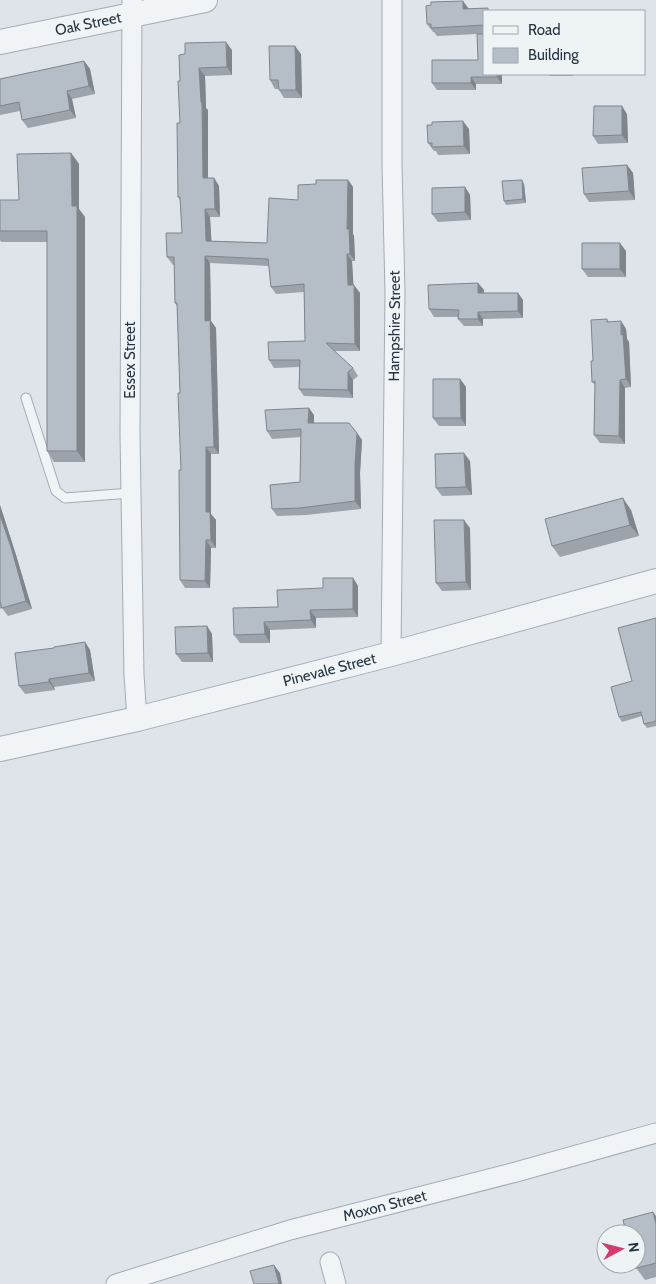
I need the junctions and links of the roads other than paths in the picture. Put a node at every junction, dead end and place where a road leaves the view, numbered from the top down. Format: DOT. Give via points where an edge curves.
graph roads {
  1 [pos="205,0"];
  2 [pos="392,0"];
  3 [pos="132,7"];
  4 [pos="0,42"];
  5 [pos="26,398"];
  6 [pos="131,493"];
  7 [pos="656,581"];
  8 [pos="391,654"];
  9 [pos="137,719"];
  10 [pos="0,748"];
  11 [pos="656,1133"];
  12 [pos="330,1262"];
  13 [pos="116,1284"];
  14 [pos="336,1284"];
  1 -- 3 [label="street, Oak Street"];
  2 -- 8 [label="street, Hampshire Street" via="395,292"];
  3 -- 4 [label="street, Oak Street"];
  3 -- 6 [label="street, Essex Street"];
  5 -- 6 [label="lane" via="56,491 65,498"];
  6 -- 9 [label="street, Essex Street"];
  7 -- 8 [label="street, Pinevale Street"];
  8 -- 9 [label="street, Pinevale Street"];
  9 -- 10 [label="street, Pinevale Street"];
  11 -- 13 [label="street, Moxon Street" via="290,1230"];
  12 -- 14 [label="street"];
}
